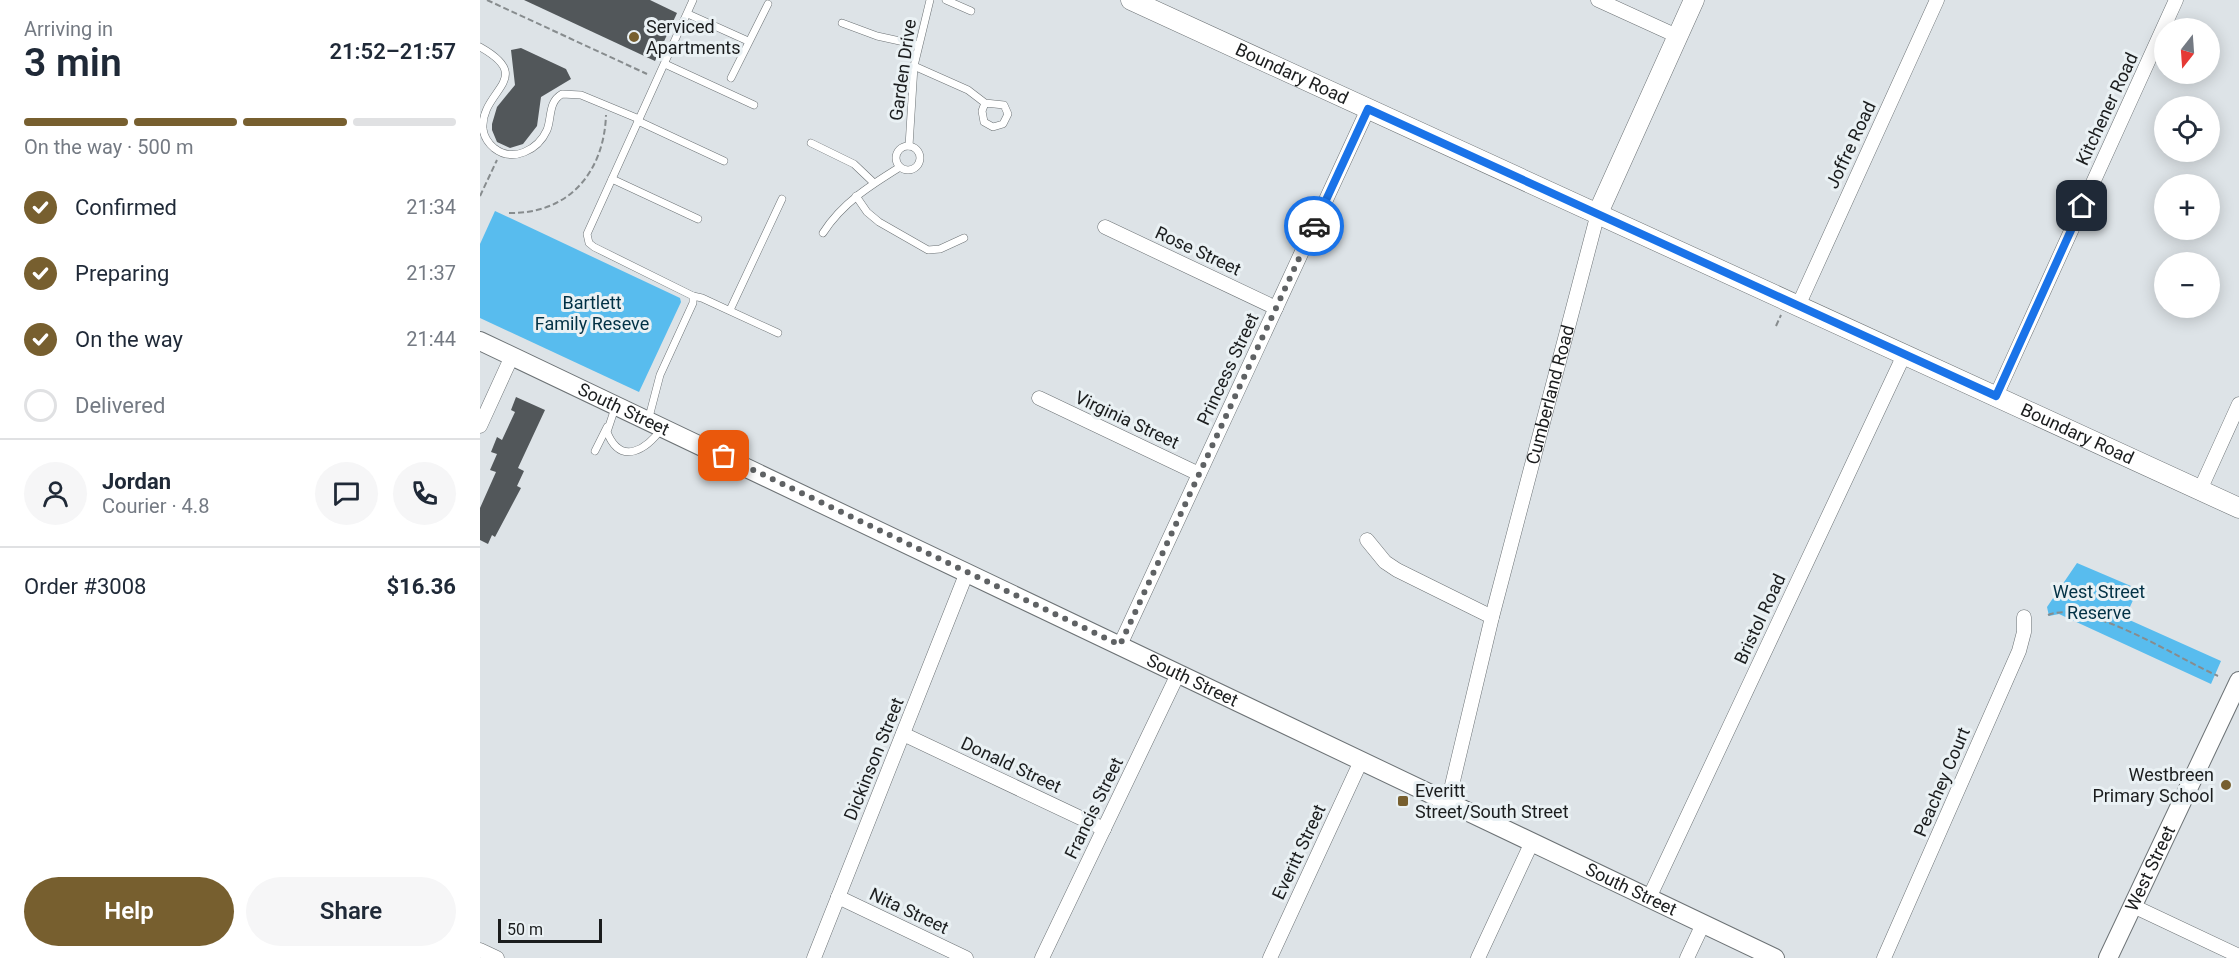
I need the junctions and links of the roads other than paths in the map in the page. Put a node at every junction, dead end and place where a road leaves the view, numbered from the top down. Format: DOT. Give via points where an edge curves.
graph roads {
  1 [pos="693,0"];
  2 [pos="930,0"];
  3 [pos="946,0"];
  4 [pos="1131,0"];
  5 [pos="1598,0"];
  6 [pos="1694,0"];
  7 [pos="1937,0"];
  8 [pos="2176,0"];
  9 [pos="768,4"];
  10 [pos="971,11"];
  11 [pos="688,14"];
  12 [pos="842,23"];
  13 [pos="1677,36"];
  14 [pos="748,41"];
  15 [pos="918,45"];
  16 [pos="480,46"];
  17 [pos="665,64"];
  18 [pos="914,66"];
  19 [pos="730,78"];
  20 [pos="985,103"];
  21 [pos="754,105"];
  22 [pos="1368,109"];
  23 [pos="639,120"];
  24 [pos="811,143"];
  25 [pos="909,146"];
  26 [pos="724,161"];
  27 [pos="900,167"];
  28 [pos="612,179"];
  29 [pos="874,183"];
  30 [pos="856,196"];
  31 [pos="782,199"];
  32 [pos="1598,213"];
  33 [pos="698,219"];
  34 [pos="1105,227"];
  35 [pos="823,233"];
  36 [pos="964,238"];
  37 [pos="693,296"];
  38 [pos="1276,308"];
  39 [pos="730,310"];
  40 [pos="1789,310"];
  41 [pos="778,333"];
  42 [pos="480,341"];
  43 [pos="1904,355"];
  44 [pos="512,356"];
  45 [pos="1996,396"];
  46 [pos="1039,398"];
  47 [pos="2239,404"];
  48 [pos="616,405"];
  49 [pos="608,424"];
  50 [pos="655,424"];
  51 [pos="480,426"];
  52 [pos="595,451"];
  53 [pos="1199,474"];
  54 [pos="2200,490"];
  55 [pos="2239,508"];
  56 [pos="1367,540"];
  57 [pos="967,572"];
  58 [pos="1492,616"];
  59 [pos="2024,617"];
  60 [pos="1120,645"];
  61 [pos="1178,674"];
  62 [pos="2239,681"];
  63 [pos="903,734"];
  64 [pos="1361,761"];
  65 [pos="1448,802"];
  66 [pos="1104,829"];
  67 [pos="1532,842"];
  68 [pos="838,897"];
  69 [pos="1649,898"];
  70 [pos="2133,906"];
  71 [pos="1703,924"];
  72 [pos="2239,956"];
  73 [pos="814,958"];
  74 [pos="966,958"];
  75 [pos="1042,958"];
  76 [pos="1270,958"];
  77 [pos="1478,958"];
  78 [pos="1686,958"];
  79 [pos="1775,958"];
  80 [pos="1884,958"];
  81 [pos="2108,958"];
  1 -- 11 [label="lane"];
  2 -- 15 [label="lane, Garden Drive"];
  3 -- 10 [label="lane"];
  4 -- 22 [label="main road, Boundary Road"];
  5 -- 13 [label="street"];
  6 -- 13 [label="main road, Cumberland Road"];
  7 -- 40 [label="street, Joffre Road"];
  8 -- 45 [label="street, Kitchener Road"];
  9 -- 14 [label="lane"];
  11 -- 14 [label="lane"];
  11 -- 17 [label="lane"];
  12 -- 15 [label="lane"];
  13 -- 32 [label="main road, Cumberland Road"];
  14 -- 19 [label="lane"];
  15 -- 18 [label="lane, Garden Drive"];
  16 -- 23 [label="lane" via="499,58 505,69 503,85 483,119 485,136 500,152 519,154 537,144 546,131 554,101 562,94 574,93"];
  17 -- 21 [label="lane"];
  17 -- 23 [label="lane"];
  18 -- 20 [label="lane" via="968,90"];
  18 -- 25 [label="lane, Garden Drive"];
  22 -- 32 [label="main road, Boundary Road"];
  22 -- 38 [label="street, Princess Street"];
  23 -- 26 [label="lane"];
  23 -- 28 [label="lane"];
  24 -- 29 [label="lane" via="854,164"];
  25 -- 27 [label="lane" via="897,153"];
  25 -- 27 [label="lane" via="918,151 920,161 913,169"];
  27 -- 29 [label="lane"];
  28 -- 33 [label="lane"];
  28 -- 37 [label="lane" via="587,239 594,247"];
  29 -- 30 [label="lane"];
  30 -- 35 [label="lane"];
  30 -- 36 [label="lane" via="879,222 928,250"];
  31 -- 39 [label="lane"];
  32 -- 40 [label="main road, Boundary Road"];
  32 -- 58 [label="street, Cumberland Road"];
  34 -- 38 [label="street, Rose Street"];
  37 -- 39 [label="lane"];
  37 -- 50 [label="lane" via="660,375"];
  38 -- 53 [label="street, Princess Street"];
  39 -- 41 [label="lane"];
  40 -- 43 [label="main road, Boundary Road"];
  42 -- 44 [label="street, South Street"];
  43 -- 45 [label="main road, Boundary Road"];
  43 -- 69 [label="street, Bristol Road"];
  44 -- 48 [label="street, South Street"];
  44 -- 51 [label="street"];
  45 -- 54 [label="main road, Boundary Road"];
  46 -- 53 [label="street, Virginia Street"];
  47 -- 54 [label="street"];
  48 -- 49 [label="lane"];
  48 -- 50 [label="street, South Street"];
  49 -- 50 [label="lane" via="614,444 637,452 650,444"];
  49 -- 52 [label="lane"];
  50 -- 57 [label="street, South Street"];
  53 -- 60 [label="street, Princess Street"];
  54 -- 55 [label="main road, Boundary Road"];
  56 -- 58 [label="street" via="1397,570"];
  57 -- 60 [label="street, South Street"];
  57 -- 63 [label="street, Dickinson Street"];
  58 -- 65 [label="street, Cumberland Road"];
  59 -- 80 [label="street, Peachey Court" via="2019,651"];
  60 -- 61 [label="street, South Street"];
  61 -- 64 [label="street, South Street"];
  61 -- 66 [label="street, Francis Street"];
  62 -- 70 [label="street, West Street"];
  63 -- 66 [label="street, Donald Street"];
  63 -- 68 [label="street, Dickinson Street"];
  64 -- 65 [label="street, South Street"];
  64 -- 76 [label="street, Everitt Street"];
  65 -- 67 [label="street, South Street"];
  66 -- 75 [label="street, Francis Street"];
  67 -- 69 [label="street, South Street"];
  67 -- 77 [label="street"];
  68 -- 73 [label="street, Dickinson Street"];
  68 -- 74 [label="street, Nita Street"];
  69 -- 71 [label="street, South Street"];
  70 -- 72 [label="street"];
  70 -- 81 [label="street, West Street"];
  71 -- 78 [label="street"];
  71 -- 79 [label="street, South Street"];
}
